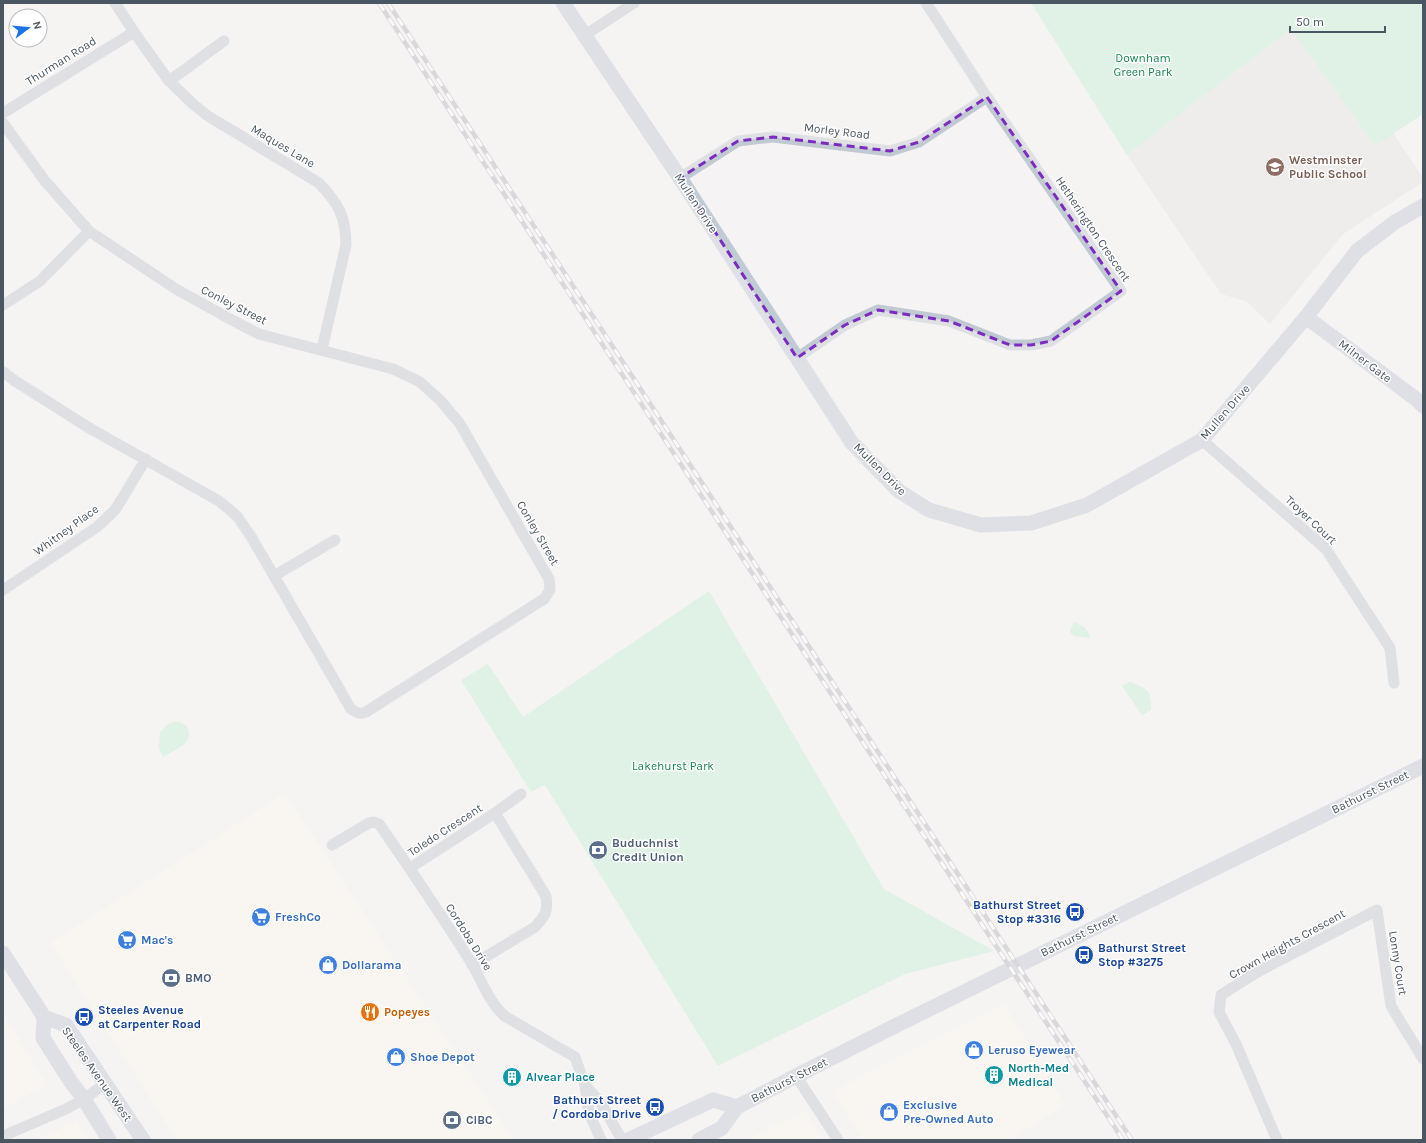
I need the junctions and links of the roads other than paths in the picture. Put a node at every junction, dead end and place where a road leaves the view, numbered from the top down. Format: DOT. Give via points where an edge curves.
graph roads {
  1 [pos="115,3"];
  2 [pos="563,3"];
  3 [pos="634,3"];
  4 [pos="926,3"];
  5 [pos="134,32"];
  6 [pos="585,35"];
  7 [pos="224,41"];
  8 [pos="169,81"];
  9 [pos="986,97"];
  10 [pos="3,113"];
  11 [pos="3,122"];
  12 [pos="680,178"];
  13 [pos="1423,206"];
  14 [pos="89,231"];
  15 [pos="3,305"];
  16 [pos="1306,317"];
  17 [pos="322,349"];
  18 [pos="797,358"];
  19 [pos="3,372"];
  20 [pos="1423,406"];
  21 [pos="1202,440"];
  22 [pos="146,459"];
  23 [pos="335,540"];
  24 [pos="274,576"];
  25 [pos="3,590"];
  26 [pos="1394,683"];
  27 [pos="1423,766"];
  28 [pos="521,794"];
  29 [pos="495,813"];
  30 [pos="332,845"];
  31 [pos="410,868"];
  32 [pos="1377,910"];
  33 [pos="3,953"];
  34 [pos="472,965"];
  35 [pos="44,1017"];
  36 [pos="1423,1060"];
  37 [pos="796,1076"];
  38 [pos="106,1083"];
  39 [pos="585,1085"];
  40 [pos="84,1099"];
  41 [pos="737,1107"];
  42 [pos="3,1136"];
  43 [pos="109,1140"];
  44 [pos="143,1140"];
  45 [pos="601,1140"];
  46 [pos="622,1140"];
  47 [pos="628,1140"];
  48 [pos="700,1140"];
  49 [pos="838,1140"];
  50 [pos="1277,1140"];
  1 -- 5 [label="street, Maques Lane"];
  2 -- 6 [label="street, Mullen Drive"];
  3 -- 6 [label="street"];
  4 -- 9 [label="street, Hetherington Crescent"];
  5 -- 8 [label="street, Maques Lane"];
  5 -- 10 [label="street, Thurman Road"];
  6 -- 12 [label="street, Mullen Drive"];
  7 -- 8 [label="street"];
  8 -- 17 [label="street, Maques Lane" via="208,116 319,183 332,196 346,228 346,245"];
  9 -- 12 [label="street, Morley Road" via="919,142 890,151 773,136 738,141"];
  9 -- 18 [label="street, Hetherington Crescent" via="1121,291 1051,341 1031,345 1010,345 949,321 878,310 845,325"];
  11 -- 14 [label="street, Conley Street" via="45,181"];
  12 -- 18 [label="street, Mullen Drive"];
  13 -- 16 [label="street, Mullen Drive" via="1357,250"];
  14 -- 15 [label="street" via="40,281"];
  14 -- 17 [label="street, Conley Street" via="176,289 259,334"];
  16 -- 20 [label="street, Milner Gate"];
  16 -- 21 [label="street, Mullen Drive"];
  17 -- 24 [label="street, Conley Street" via="393,369 420,382 441,401 460,424 549,579 550,590 544,599 362,714 351,709"];
  18 -- 21 [label="street, Mullen Drive" via="852,443 899,491 929,510 981,525 1031,523 1087,505"];
  19 -- 22 [label="street, Conley Street" via="91,429"];
  21 -- 26 [label="street, Troyer Court" via="1326,549 1390,648"];
  22 -- 24 [label="street, Conley Street" via="219,501 237,516"];
  22 -- 25 [label="street, Whitney Place" via="115,510 97,527"];
  23 -- 24 [label="street"];
  27 -- 37 [label="street, Bathurst Street"];
  28 -- 29 [label="street, Toledo Crescent"];
  29 -- 31 [label="street, Toledo Crescent"];
  29 -- 34 [label="street, Toledo Crescent" via="546,896 548,908 543,919 535,927"];
  30 -- 31 [label="street, Cordoba Drive" via="374,822 379,824"];
  31 -- 34 [label="street, Cordoba Drive"];
  32 -- 36 [label="street, Lonny Court" via="1391,1006"];
  32 -- 50 [label="street, Crown Heights Crescent" via="1259,972 1221,995 1219,1012 1236,1044"];
  33 -- 35 [label="street"];
  34 -- 39 [label="street, Cordoba Drive" via="498,1011 575,1058"];
  35 -- 38 [label="street, Steeles Avenue West" via="66,1025"];
  35 -- 40 [label="street, Steeles Avenue West" via="43,1038"];
  37 -- 41 [label="street, Bathurst Street"];
  37 -- 49 [label="street"];
  38 -- 40 [label="street"];
  38 -- 44 [label="street, Steeles Avenue West"];
  39 -- 45 [label="street, Cordoba Drive" via="589,1113"];
  39 -- 46 [label="street, Cordoba Drive" via="601,1103"];
  40 -- 42 [label="street"];
  40 -- 43 [label="street, Steeles Avenue West"];
  41 -- 47 [label="street, Bathurst Street" via="713,1100"];
  41 -- 48 [label="street, Bathurst Street" via="722,1128"];
}
